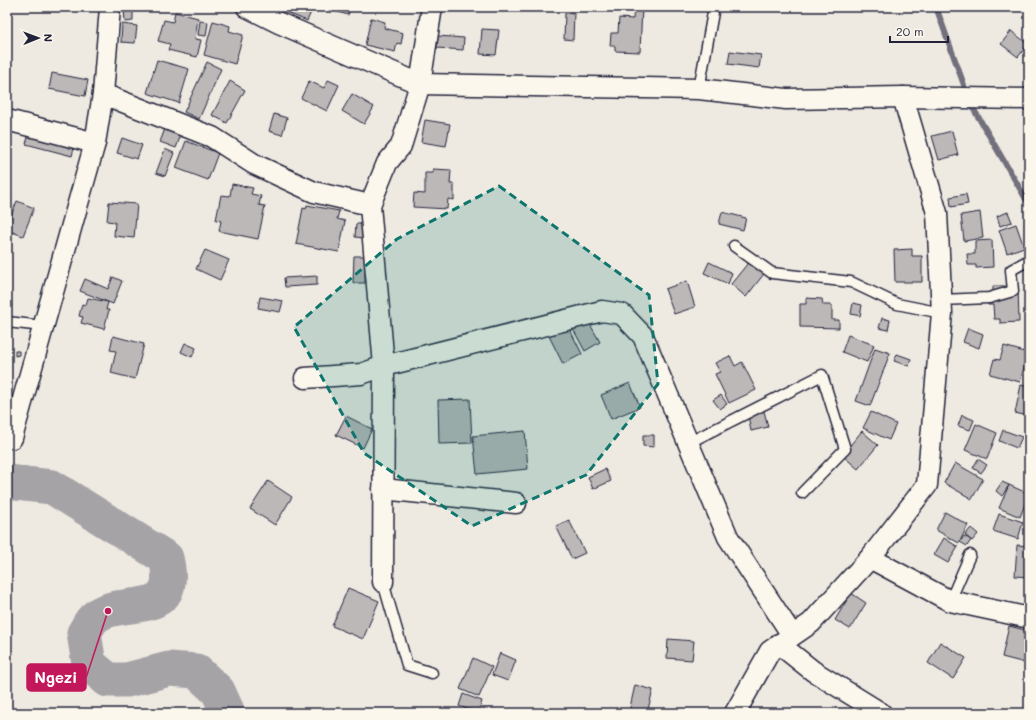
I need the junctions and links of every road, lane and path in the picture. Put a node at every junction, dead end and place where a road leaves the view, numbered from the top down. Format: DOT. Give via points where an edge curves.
graph roads {
  1 [pos="110,7"];
  2 [pos="247,7"];
  3 [pos="432,7"];
  4 [pos="714,7"];
  5 [pos="280,15"];
  6 [pos="420,84"];
  7 [pos="699,89"];
  8 [pos="103,94"];
  9 [pos="903,97"];
  10 [pos="1029,99"];
  11 [pos="7,120"];
  12 [pos="95,143"];
  13 [pos="370,205"];
  14 [pos="734,246"];
  15 [pos="1029,260"];
  16 [pos="942,307"];
  17 [pos="7,322"];
  18 [pos="43,326"];
  19 [pos="384,366"];
  20 [pos="305,378"];
  21 [pos="12,438"];
  22 [pos="688,443"];
  23 [pos="383,489"];
  24 [pos="802,493"];
  25 [pos="516,503"];
  26 [pos="970,555"];
  27 [pos="870,558"];
  28 [pos="383,582"];
  29 [pos="950,601"];
  30 [pos="1025,617"];
  31 [pos="785,640"];
  32 [pos="432,673"];
  33 [pos="736,713"];
  34 [pos="881,713"];
  1 -- 8 [label="street"];
  2 -- 5 [label="street"];
  3 -- 6 [label="street"];
  4 -- 7 [label="lane"];
  5 -- 6 [label="street"];
  6 -- 7 [label="street"];
  6 -- 13 [label="street" via="401,146 387,163"];
  7 -- 9 [label="street" via="786,99"];
  8 -- 12 [label="street"];
  8 -- 13 [label="street" via="212,137 254,164 314,192"];
  9 -- 10 [label="street"];
  9 -- 16 [label="street" via="937,214"];
  11 -- 12 [label="street"];
  12 -- 18 [label="street"];
  13 -- 19 [label="street"];
  14 -- 16 [label="lane" via="772,273 851,282 897,304"];
  15 -- 16 [label="lane" via="1011,270 1013,291"];
  16 -- 27 [label="street" via="928,484"];
  17 -- 18 [label="lane"];
  18 -- 21 [label="street"];
  19 -- 20 [label="street" via="361,374"];
  19 -- 22 [label="street" via="602,311 622,314 644,336"];
  19 -- 23 [label="street"];
  22 -- 24 [label="lane" via="822,375 845,449"];
  22 -- 31 [label="street" via="728,537"];
  23 -- 25 [label="street"];
  23 -- 28 [label="street"];
  26 -- 29 [label="lane"];
  27 -- 29 [label="street"];
  27 -- 31 [label="street" via="811,623"];
  28 -- 32 [label="lane" via="407,665"];
  29 -- 30 [label="street"];
  31 -- 33 [label="street" via="770,651"];
  31 -- 34 [label="street" via="813,671"];
}
